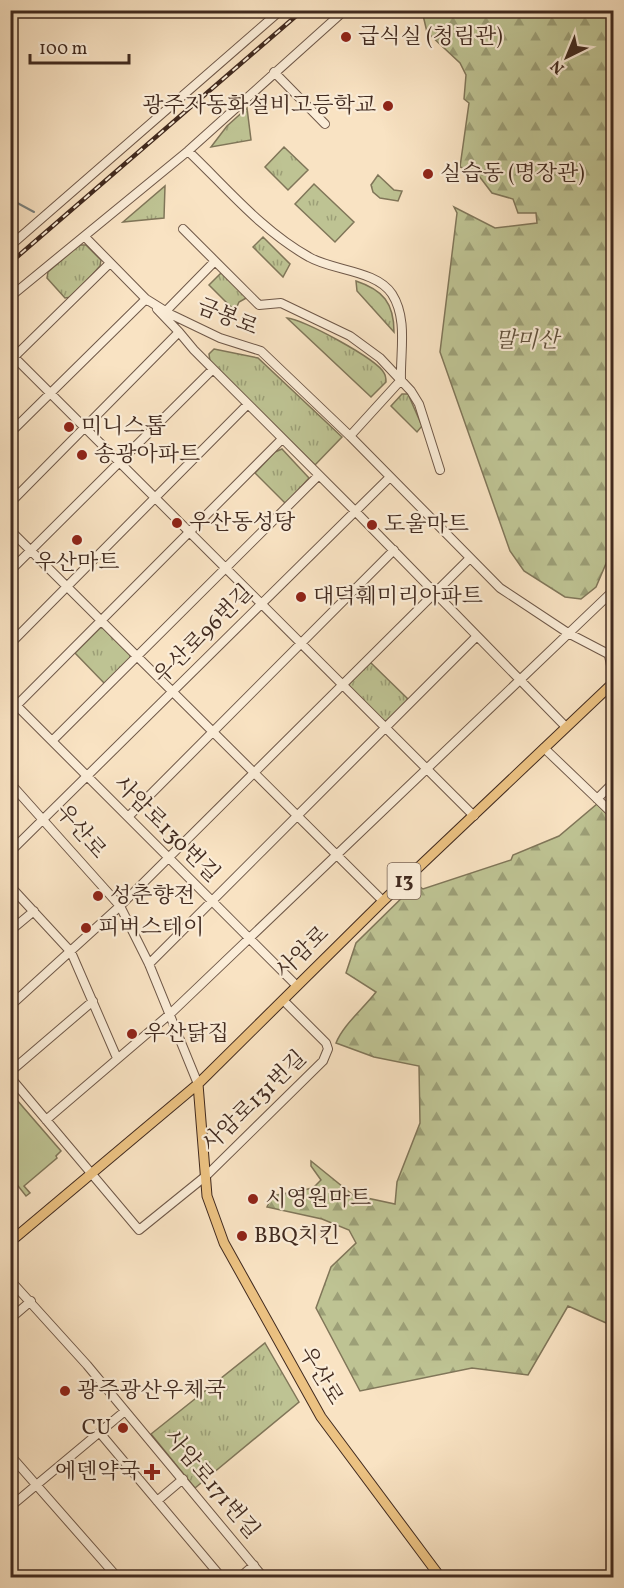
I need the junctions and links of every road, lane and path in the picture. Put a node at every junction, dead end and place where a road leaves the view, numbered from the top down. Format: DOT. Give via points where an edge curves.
graph roads {
  1 [pos="281,10"];
  2 [pos="345,10"];
  3 [pos="274,72"];
  4 [pos="325,124"];
  5 [pos="188,151"];
  6 [pos="183,229"];
  7 [pos="86,238"];
  8 [pos="10,246"];
  9 [pos="214,261"];
  10 [pos="110,263"];
  11 [pos="10,297"];
  12 [pos="146,299"];
  13 [pos="166,311"];
  14 [pos="179,332"];
  15 [pos="12,357"];
  16 [pos="213,369"];
  17 [pos="401,380"];
  18 [pos="51,393"];
  19 [pos="248,404"];
  20 [pos="86,428"];
  21 [pos="10,433"];
  22 [pos="350,436"];
  23 [pos="282,439"];
  24 [pos="120,462"];
  25 [pos="440,470"];
  26 [pos="319,475"];
  27 [pos="390,477"];
  28 [pos="155,497"];
  29 [pos="10,503"];
  30 [pos="355,511"];
  31 [pos="10,530"];
  32 [pos="190,532"];
  33 [pos="31,550"];
  34 [pos="394,550"];
  35 [pos="470,558"];
  36 [pos="226,568"];
  37 [pos="10,571"];
  38 [pos="68,586"];
  39 [pos="614,590"];
  40 [pos="435,593"];
  41 [pos="262,604"];
  42 [pos="102,621"];
  43 [pos="568,633"];
  44 [pos="477,636"];
  45 [pos="10,644"];
  46 [pos="301,644"];
  47 [pos="612,655"];
  48 [pos="138,656"];
  49 [pos="519,679"];
  50 [pos="613,682"];
  51 [pos="343,685"];
  52 [pos="173,692"];
  53 [pos="10,699"];
  54 [pos="17,706"];
  55 [pos="10,712"];
  56 [pos="386,728"];
  57 [pos="566,728"];
  58 [pos="213,732"];
  59 [pos="52,741"];
  60 [pos="544,748"];
  61 [pos="426,768"];
  62 [pos="255,773"];
  63 [pos="88,776"];
  64 [pos="614,782"];
  65 [pos="10,783"];
  66 [pos="597,799"];
  67 [pos="614,815"];
  68 [pos="298,816"];
  69 [pos="474,816"];
  70 [pos="128,817"];
  71 [pos="45,821"];
  72 [pos="10,852"];
  73 [pos="337,855"];
  74 [pos="169,858"];
  75 [pos="10,886"];
  76 [pos="383,901"];
  77 [pos="213,902"];
  78 [pos="120,906"];
  79 [pos="34,911"];
  80 [pos="10,931"];
  81 [pos="249,938"];
  82 [pos="71,952"];
  83 [pos="149,964"];
  84 [pos="297,986"];
  85 [pos="283,1000"];
  86 [pos="93,1001"];
  87 [pos="10,1006"];
  88 [pos="170,1014"];
  89 [pos="117,1058"];
  90 [pos="10,1072"];
  91 [pos="10,1077"];
  92 [pos="198,1084"];
  93 [pos="46,1120"];
  94 [pos="92,1173"];
  95 [pos="207,1175"];
  96 [pos="10,1242"];
  97 [pos="10,1280"];
  98 [pos="31,1301"];
  99 [pos="10,1319"];
  100 [pos="125,1411"];
  101 [pos="100,1433"];
  102 [pos="10,1455"];
  103 [pos="183,1479"];
  104 [pos="38,1486"];
  105 [pos="157,1501"];
  106 [pos="10,1507"];
  107 [pos="254,1565"];
  108 [pos="118,1578"];
  109 [pos="222,1578"];
  110 [pos="239,1578"];
  111 [pos="264,1578"];
  112 [pos="441,1578"];
  1 -- 8 [label="street"];
  2 -- 3 [label="street"];
  3 -- 4 [label="street"];
  3 -- 5 [label="street"];
  5 -- 7 [label="street"];
  5 -- 17 [label="street" via="260,222 310,258 376,281 390,292 401,315"];
  6 -- 9 [label="street"];
  7 -- 10 [label="street, 금봉로"];
  7 -- 11 [label="street"];
  9 -- 13 [label="street"];
  9 -- 17 [label="street" via="259,305 281,303 350,336"];
  10 -- 12 [label="street, 금봉로"];
  10 -- 15 [label="street"];
  12 -- 13 [label="street, 금봉로"];
  12 -- 14 [label="street"];
  12 -- 18 [label="street"];
  13 -- 22 [label="street, 금봉로" via="220,338 261,351"];
  14 -- 16 [label="street"];
  14 -- 20 [label="street"];
  15 -- 18 [label="street"];
  16 -- 19 [label="street"];
  16 -- 24 [label="street"];
  17 -- 22 [label="street"];
  17 -- 25 [label="street" via="419,404"];
  18 -- 20 [label="street"];
  18 -- 21 [label="street"];
  19 -- 23 [label="street"];
  19 -- 28 [label="street"];
  20 -- 24 [label="street"];
  20 -- 29 [label="street"];
  22 -- 27 [label="street, 금봉로"];
  23 -- 26 [label="street"];
  23 -- 32 [label="street"];
  24 -- 28 [label="street"];
  24 -- 33 [label="street"];
  26 -- 30 [label="street"];
  26 -- 36 [label="street"];
  27 -- 30 [label="street, 우산로96번길"];
  27 -- 35 [label="street, 금봉로"];
  28 -- 32 [label="street"];
  28 -- 38 [label="street"];
  30 -- 34 [label="street"];
  30 -- 41 [label="street, 우산로96번길"];
  31 -- 33 [label="street"];
  32 -- 36 [label="street"];
  32 -- 42 [label="street"];
  33 -- 37 [label="street"];
  33 -- 38 [label="street"];
  34 -- 40 [label="street"];
  34 -- 46 [label="street"];
  35 -- 40 [label="street"];
  35 -- 43 [label="street, 금봉로" via="506,592"];
  36 -- 41 [label="street"];
  36 -- 48 [label="street"];
  38 -- 42 [label="street"];
  38 -- 45 [label="street"];
  39 -- 43 [label="street"];
  40 -- 44 [label="street"];
  40 -- 51 [label="street"];
  41 -- 46 [label="street"];
  41 -- 52 [label="street, 우산로96번길"];
  42 -- 48 [label="street"];
  42 -- 54 [label="street"];
  43 -- 47 [label="street, 금봉로"];
  43 -- 49 [label="street"];
  44 -- 49 [label="street"];
  44 -- 56 [label="street"];
  46 -- 51 [label="street"];
  46 -- 58 [label="street"];
  47 -- 50 [label="street"];
  48 -- 52 [label="street"];
  48 -- 59 [label="street"];
  49 -- 57 [label="street"];
  49 -- 61 [label="street"];
  50 -- 57 [label="main road, 사암로 / 13"];
  51 -- 56 [label="street"];
  51 -- 62 [label="street"];
  52 -- 58 [label="street"];
  52 -- 63 [label="street, 우산로96번길"];
  53 -- 54 [label="street, 사암로130번길"];
  54 -- 55 [label="street"];
  54 -- 59 [label="street, 사암로130번길"];
  56 -- 61 [label="street"];
  56 -- 68 [label="street"];
  57 -- 60 [label="main road, 사암로 / 13"];
  58 -- 62 [label="street"];
  58 -- 70 [label="street"];
  59 -- 63 [label="street, 사암로130번길"];
  60 -- 66 [label="street"];
  60 -- 69 [label="main road, 사암로 / 13"];
  61 -- 69 [label="street"];
  61 -- 73 [label="street"];
  62 -- 68 [label="street"];
  62 -- 74 [label="street"];
  63 -- 70 [label="street, 사암로130번길"];
  63 -- 71 [label="street, 우산로96번길"];
  64 -- 66 [label="street"];
  65 -- 71 [label="street, 우산로"];
  66 -- 67 [label="street"];
  68 -- 73 [label="street"];
  68 -- 77 [label="street"];
  69 -- 76 [label="main road, 사암로 / 13"];
  70 -- 74 [label="street, 사암로130번길"];
  71 -- 72 [label="street, 우산로96번길"];
  71 -- 78 [label="street, 우산로"];
  73 -- 76 [label="street"];
  73 -- 81 [label="street"];
  74 -- 77 [label="street, 사암로130번길"];
  74 -- 78 [label="street"];
  75 -- 79 [label="street"];
  76 -- 84 [label="main road, 사암로 / 13"];
  77 -- 81 [label="street, 사암로130번길"];
  77 -- 83 [label="street"];
  78 -- 82 [label="street"];
  78 -- 83 [label="street, 우산로"];
  79 -- 80 [label="street"];
  79 -- 82 [label="street"];
  81 -- 84 [label="street, 사암로130번길"];
  81 -- 88 [label="street"];
  82 -- 86 [label="street"];
  82 -- 87 [label="street"];
  83 -- 88 [label="street, 우산로"];
  84 -- 85 [label="main road, 사암로 / 13"];
  85 -- 92 [label="main road, 사암로 / 13"];
  85 -- 95 [label="street, 사암로131번길" via="326,1043 327,1054"];
  86 -- 89 [label="street"];
  86 -- 90 [label="street"];
  88 -- 89 [label="street"];
  88 -- 92 [label="street, 우산로"];
  89 -- 93 [label="street"];
  91 -- 93 [label="street"];
  92 -- 94 [label="main road, 사암로 / 13"];
  92 -- 95 [label="main road, 우산로"];
  93 -- 94 [label="street"];
  94 -- 95 [label="street" via="139,1230"];
  94 -- 96 [label="main road, 사암로 / 13"];
  95 -- 112 [label="main road, 우산로" via="207,1196 224,1243 293,1370 346,1453"];
  97 -- 98 [label="street, 사암로171번길"];
  98 -- 99 [label="street"];
  98 -- 100 [label="street, 사암로171번길"];
  100 -- 101 [label="street"];
  100 -- 103 [label="street, 사암로171번길"];
  101 -- 104 [label="street"];
  101 -- 105 [label="street"];
  102 -- 104 [label="street"];
  103 -- 105 [label="street"];
  103 -- 107 [label="street, 사암로171번길"];
  104 -- 106 [label="street"];
  104 -- 108 [label="street"];
  105 -- 109 [label="street"];
  107 -- 110 [label="street"];
  107 -- 111 [label="street, 사암로171번길"];
}
